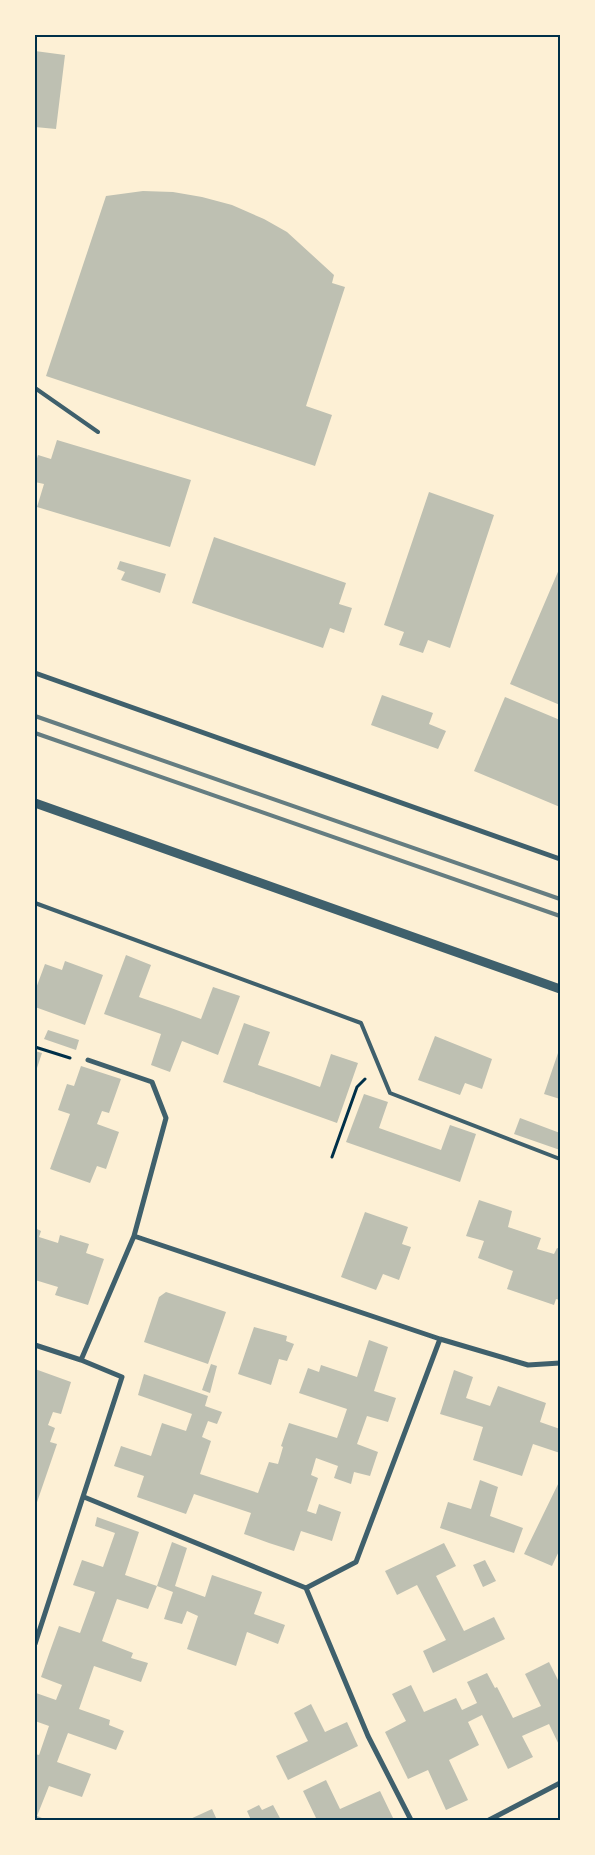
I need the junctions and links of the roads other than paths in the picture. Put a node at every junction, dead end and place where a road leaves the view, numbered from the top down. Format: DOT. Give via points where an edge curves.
graph roads {
  1 [pos="35,388"];
  2 [pos="98,432"];
  3 [pos="35,673"];
  4 [pos="35,803"];
  5 [pos="560,859"];
  6 [pos="35,903"];
  7 [pos="560,989"];
  8 [pos="88,1060"];
  9 [pos="560,1159"];
  10 [pos="134,1236"];
  11 [pos="440,1339"];
  12 [pos="35,1345"];
  13 [pos="82,1360"];
  14 [pos="560,1363"];
  15 [pos="84,1497"];
  16 [pos="306,1588"];
  17 [pos="35,1644"];
  18 [pos="560,1783"];
  19 [pos="410,1820"];
  20 [pos="489,1820"];
  1 -- 2 [label="lane"];
  3 -- 5 [label="street"];
  4 -- 7 [label="street"];
  6 -- 9 [label="lane" via="361,1023 390,1092"];
  8 -- 10 [label="street" via="152,1082 166,1118"];
  10 -- 11 [label="street"];
  10 -- 13 [label="street"];
  11 -- 14 [label="street" via="528,1364"];
  11 -- 16 [label="street" via="356,1562"];
  12 -- 13 [label="street"];
  13 -- 15 [label="street" via="122,1377"];
  15 -- 16 [label="street"];
  15 -- 17 [label="street"];
  16 -- 19 [label="street" via="368,1736"];
  18 -- 20 [label="street"];
}
